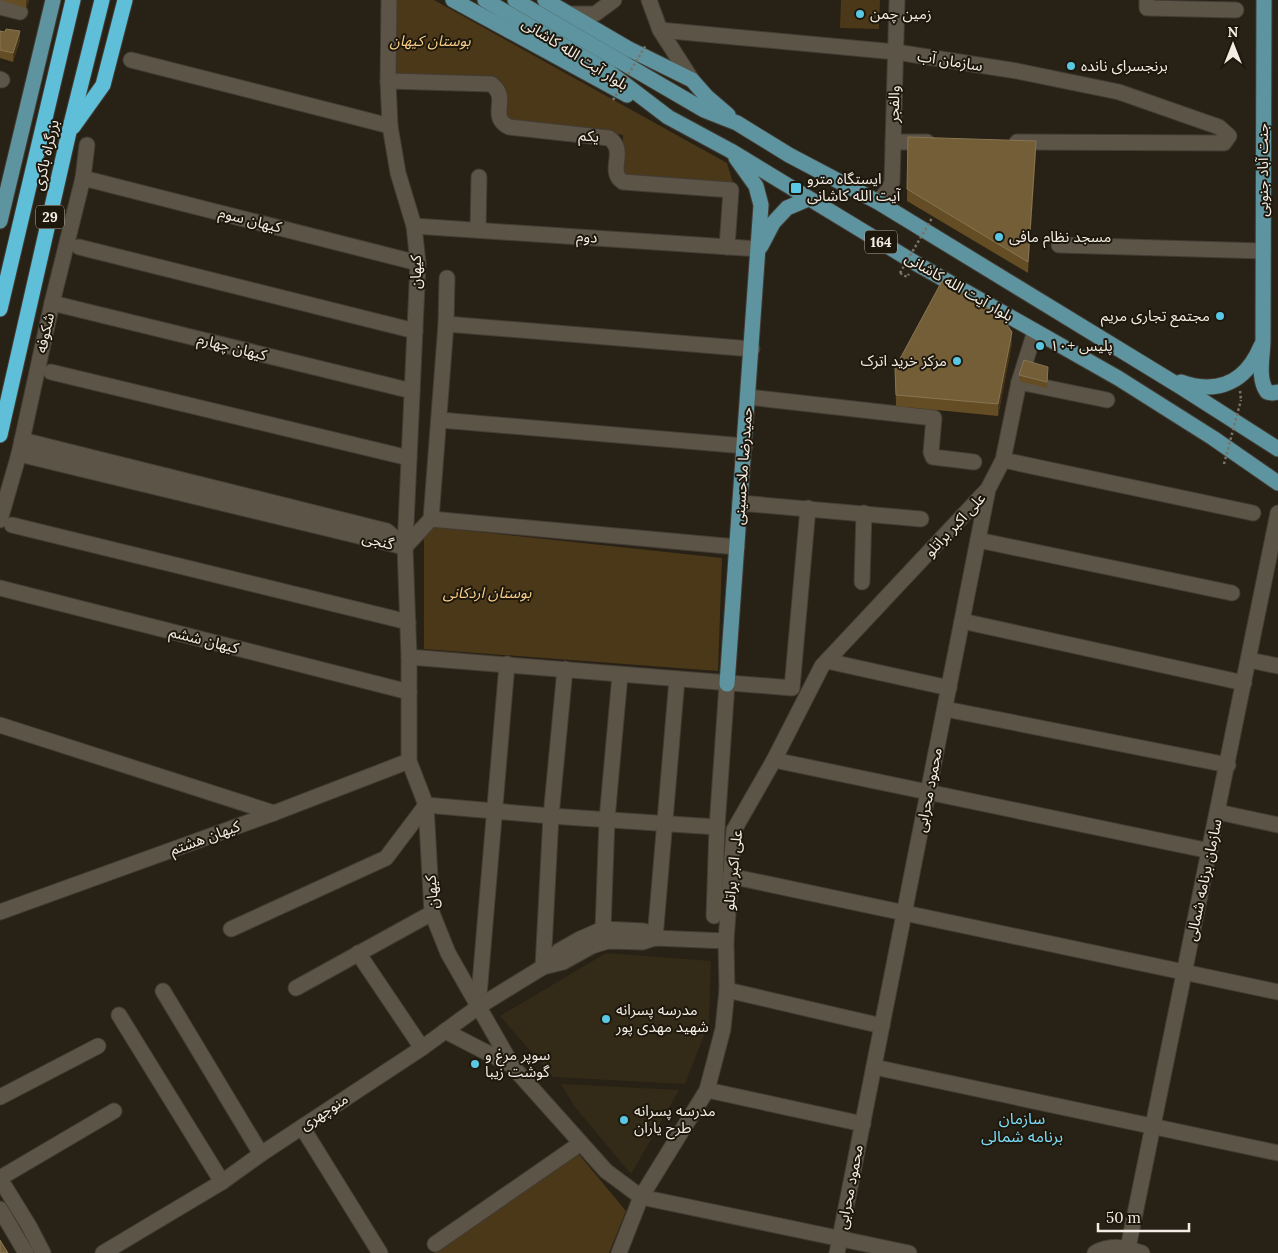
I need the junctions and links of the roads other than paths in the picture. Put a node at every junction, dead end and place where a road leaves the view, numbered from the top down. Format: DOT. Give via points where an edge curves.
graph roads {
  1 [pos="53,0"];
  2 [pos="73,0"];
  3 [pos="102,0"];
  4 [pos="126,0"];
  5 [pos="389,0"];
  6 [pos="453,0"];
  7 [pos="485,0"];
  8 [pos="515,0"];
  9 [pos="545,0"];
  10 [pos="614,0"];
  11 [pos="649,0"];
  12 [pos="897,0"];
  13 [pos="1147,0"];
  14 [pos="1264,0"];
  15 [pos="0,7"];
  16 [pos="1236,10"];
  17 [pos="20,12"];
  18 [pos="570,14"];
  19 [pos="660,30"];
  20 [pos="896,52"];
  21 [pos="131,60"];
  22 [pos="692,80"];
  23 [pos="388,81"];
  24 [pos="668,117"];
  25 [pos="737,123"];
  26 [pos="390,126"];
  27 [pos="69,132"];
  28 [pos="893,142"];
  29 [pos="942,142"];
  30 [pos="1000,142"];
  31 [pos="87,146"];
  32 [pos="731,151"];
  33 [pos="480,177"];
  34 [pos="83,178"];
  35 [pos="808,199"];
  36 [pos="878,202"];
  37 [pos="0,221"];
  38 [pos="414,226"];
  39 [pos="478,230"];
  40 [pos="1058,245"];
  41 [pos="79,247"];
  42 [pos="727,247"];
  43 [pos="759,249"];
  44 [pos="1263,251"];
  45 [pos="418,263"];
  46 [pos="447,278"];
  47 [pos="52,303"];
  48 [pos="0,309"];
  49 [pos="446,324"];
  50 [pos="415,331"];
  51 [pos="1034,331"];
  52 [pos="1263,340"];
  53 [pos="752,348"];
  54 [pos="1141,362"];
  55 [pos="51,372"];
  56 [pos="1019,382"];
  57 [pos="412,392"];
  58 [pos="1278,392"];
  59 [pos="748,397"];
  60 [pos="1107,400"];
  61 [pos="440,420"];
  62 [pos="0,435"];
  63 [pos="745,446"];
  64 [pos="20,447"];
  65 [pos="1278,449"];
  66 [pos="409,458"];
  67 [pos="1002,460"];
  68 [pos="974,462"];
  69 [pos="1278,483"];
  70 [pos="988,489"];
  71 [pos="740,503"];
  72 [pos="808,508"];
  73 [pos="864,513"];
  74 [pos="1253,513"];
  75 [pos="1278,513"];
  76 [pos="921,518"];
  77 [pos="431,519"];
  78 [pos="6,522"];
  79 [pos="978,540"];
  80 [pos="737,547"];
  81 [pos="405,548"];
  82 [pos="862,582"];
  83 [pos="0,588"];
  84 [pos="1232,593"];
  85 [pos="962,621"];
  86 [pos="408,622"];
  87 [pos="409,657"];
  88 [pos="1249,660"];
  89 [pos="827,661"];
  90 [pos="507,664"];
  91 [pos="1278,666"];
  92 [pos="565,669"];
  93 [pos="620,674"];
  94 [pos="677,679"];
  95 [pos="1244,683"];
  96 [pos="727,684"];
  97 [pos="949,688"];
  98 [pos="409,692"];
  99 [pos="944,709"];
  100 [pos="0,725"];
  101 [pos="774,760"];
  102 [pos="409,761"];
  103 [pos="1228,765"];
  104 [pos="928,792"];
  105 [pos="426,805"];
  106 [pos="495,811"];
  107 [pos="1218,812"];
  108 [pos="274,813"];
  109 [pos="551,816"];
  110 [pos="607,819"];
  111 [pos="664,824"];
  112 [pos="1278,825"];
  113 [pos="717,827"];
  114 [pos="1210,852"];
  115 [pos="730,876"];
  116 [pos="0,912"];
  117 [pos="432,913"];
  118 [pos="904,914"];
  119 [pos="714,916"];
  120 [pos="232,929"];
  121 [pos="603,929"];
  122 [pos="655,938"];
  123 [pos="726,941"];
  124 [pos="358,953"];
  125 [pos="543,967"];
  126 [pos="1185,974"];
  127 [pos="296,988"];
  128 [pos="727,990"];
  129 [pos="163,991"];
  130 [pos="1278,992"];
  131 [pos="478,1007"];
  132 [pos="119,1015"];
  133 [pos="882,1026"];
  134 [pos="445,1031"];
  135 [pos="98,1046"];
  136 [pos="422,1048"];
  137 [pos="513,1067"];
  138 [pos="874,1067"];
  139 [pos="707,1090"];
  140 [pos="0,1098"];
  141 [pos="114,1111"];
  142 [pos="863,1124"];
  143 [pos="302,1127"];
  144 [pos="1153,1127"];
  145 [pos="581,1143"];
  146 [pos="1278,1153"];
  147 [pos="261,1154"];
  148 [pos="0,1178"];
  149 [pos="222,1182"];
  150 [pos="641,1197"];
  151 [pos="1,1213"];
  152 [pos="435,1244"];
  153 [pos="838,1246"];
  154 [pos="1135,1250"];
  155 [pos="26,1253"];
  156 [pos="44,1253"];
  157 [pos="103,1253"];
  158 [pos="380,1253"];
  159 [pos="619,1253"];
  160 [pos="908,1253"];
  161 [pos="1095,1253"];
  1 -- 37 [label="main road"];
  2 -- 48 [label="highway, بزرگراه باکری / 29"];
  3 -- 27 [label="highway, بزرگراه باکری / 29"];
  4 -- 27 [label="highway" via="103,86"];
  5 -- 23 [label="street, کیهان"];
  6 -- 24 [label="main road"];
  7 -- 24 [label="main road, بلوار آیت الله کاشانی / 164" via="609,72"];
  8 -- 25 [label="main road, بلوار آیت الله کاشانی / 164" via="704,110"];
  9 -- 18 [label="main road"];
  10 -- 18 [label="street" via="595,14"];
  11 -- 19 [label="street"];
  12 -- 20 [label="street, والفجر"];
  13 -- 16 [label="street" via="1147,8"];
  14 -- 44 [label="main road, جنت آباد جنوبی"];
  15 -- 17 [label="street"];
  18 -- 22 [label="main road" via="629,49"];
  19 -- 20 [label="street, سازمان آب"];
  19 -- 22 [label="street"];
  20 -- 28 [label="street, والفجر"];
  20 -- 30 [label="street, سازمان آب" via="1017,71 1119,92 1219,127 1228,136 1224,143"];
  21 -- 26 [label="street"];
  22 -- 25 [label="main road"];
  23 -- 26 [label="street, کیهان"];
  23 -- 42 [label="street, یکم" via="491,84 500,95 499,118 509,127 609,138 615,142 616,173 622,182 731,190"];
  24 -- 32 [label="main road, بلوار آیت الله کاشانی / 164"];
  25 -- 36 [label="main road, بلوار آیت الله کاشانی / 164"];
  26 -- 38 [label="street, کیهان" via="398,173"];
  27 -- 62 [label="highway, بزرگراه باکری / 29"];
  28 -- 29 [label="street"];
  28 -- 36 [label="street, والفجر" via="892,182"];
  31 -- 34 [label="street, شکوفه"];
  32 -- 35 [label="main road, بلوار آیت الله کاشانی / 164"];
  32 -- 43 [label="main road, حمیدرضا ملاحسینی" via="756,186 762,205"];
  33 -- 39 [label="street"];
  34 -- 45 [label="street, کیهان سوم"];
  34 -- 47 [label="street, شکوفه"];
  35 -- 43 [label="main road" via="787,208 773,223"];
  35 -- 51 [label="main road, بلوار آیت الله کاشانی / 164"];
  36 -- 54 [label="main road, بلوار آیت الله کاشانی / 164"];
  38 -- 39 [label="street, دوم"];
  38 -- 45 [label="street, کیهان"];
  39 -- 42 [label="street, دوم"];
  40 -- 44 [label="street"];
  41 -- 50 [label="street"];
  42 -- 43 [label="street, دوم"];
  43 -- 53 [label="main road, حمیدرضا ملاحسینی"];
  44 -- 52 [label="main road, جنت آباد جنوبی"];
  45 -- 50 [label="street, کیهان"];
  46 -- 49 [label="street, کیهان"];
  47 -- 57 [label="street, کیهان چهارم"];
  47 -- 64 [label="street, شکوفه"];
  49 -- 53 [label="street"];
  49 -- 61 [label="street, کیهان"];
  50 -- 57 [label="street, کیهان"];
  51 -- 56 [label="street, محمود محرابی"];
  51 -- 69 [label="main road, بلوار آیت الله کاشانی / 164" via="1118,378"];
  52 -- 54 [label="main road" via="1258,354 1238,379 1212,387 1194,386 1174,379"];
  52 -- 58 [label="main road, جنت آباد جنوبی" via="1263,387 1267,392"];
  53 -- 59 [label="main road, حمیدرضا ملاحسینی"];
  54 -- 65 [label="main road, بلوار آیت الله کاشانی / 164"];
  55 -- 66 [label="street"];
  56 -- 60 [label="street"];
  56 -- 67 [label="street, محمود محرابی"];
  57 -- 66 [label="street, کیهان"];
  59 -- 63 [label="main road, حمیدرضا ملاحسینی"];
  59 -- 68 [label="street" via="934,418 933,457"];
  61 -- 63 [label="street"];
  61 -- 77 [label="street, کیهان"];
  63 -- 71 [label="main road, حمیدرضا ملاحسینی"];
  64 -- 78 [label="street, شکوفه"];
  64 -- 81 [label="street, گنجی"];
  66 -- 81 [label="street, کیهان"];
  67 -- 70 [label="street, محمود محرابی"];
  67 -- 74 [label="street"];
  70 -- 79 [label="street, محمود محرابی"];
  70 -- 89 [label="street, علی اکبر براتلو"];
  71 -- 72 [label="street"];
  71 -- 80 [label="main road, حمیدرضا ملاحسینی"];
  72 -- 73 [label="street"];
  72 -- 96 [label="street" via="792,688"];
  73 -- 76 [label="street"];
  73 -- 82 [label="street"];
  75 -- 88 [label="street, سازمان برنامه شمالی"];
  77 -- 80 [label="street"];
  77 -- 81 [label="street"];
  78 -- 86 [label="street"];
  79 -- 84 [label="street"];
  79 -- 85 [label="street, محمود محرابی"];
  80 -- 96 [label="main road, حمیدرضا ملاحسینی"];
  81 -- 86 [label="street, کیهان"];
  83 -- 98 [label="street, کیهان ششم"];
  85 -- 95 [label="street"];
  85 -- 97 [label="street, محمود محرابی"];
  86 -- 87 [label="street, کیهان"];
  87 -- 90 [label="street"];
  87 -- 98 [label="street, کیهان"];
  88 -- 91 [label="street"];
  88 -- 95 [label="street, سازمان برنامه شمالی"];
  89 -- 97 [label="street"];
  89 -- 101 [label="street, علی اکبر براتلو"];
  90 -- 92 [label="street"];
  90 -- 106 [label="street"];
  92 -- 93 [label="street"];
  92 -- 109 [label="street"];
  93 -- 94 [label="street"];
  93 -- 110 [label="street"];
  94 -- 96 [label="street"];
  94 -- 111 [label="street"];
  95 -- 103 [label="street, سازمان برنامه شمالی"];
  96 -- 113 [label="street"];
  97 -- 99 [label="street, محمود محرابی"];
  98 -- 102 [label="street, کیهان"];
  99 -- 103 [label="street"];
  99 -- 104 [label="street, محمود محرابی"];
  100 -- 108 [label="street"];
  101 -- 104 [label="street"];
  101 -- 115 [label="street, علی اکبر براتلو" via="734,830"];
  102 -- 105 [label="street, کیهان"];
  102 -- 108 [label="street, کیهان هشتم"];
  103 -- 107 [label="street, سازمان برنامه شمالی"];
  104 -- 114 [label="street"];
  104 -- 118 [label="street, محمود محرابی"];
  105 -- 106 [label="street"];
  105 -- 117 [label="street, کیهان"];
  105 -- 120 [label="street" via="386,858"];
  106 -- 109 [label="street"];
  106 -- 131 [label="street"];
  107 -- 112 [label="street"];
  107 -- 114 [label="street, سازمان برنامه شمالی"];
  108 -- 116 [label="street, کیهان هشتم"];
  109 -- 110 [label="street"];
  109 -- 125 [label="street"];
  110 -- 111 [label="street"];
  110 -- 121 [label="street"];
  111 -- 113 [label="street"];
  111 -- 122 [label="street"];
  113 -- 119 [label="street"];
  114 -- 126 [label="street, سازمان برنامه شمالی"];
  115 -- 118 [label="street"];
  115 -- 123 [label="street, علی اکبر براتلو"];
  117 -- 124 [label="street"];
  117 -- 131 [label="street, کیهان" via="448,953"];
  118 -- 126 [label="street"];
  118 -- 133 [label="street, محمود محرابی"];
  121 -- 122 [label="street, منوچهری" via="644,931"];
  121 -- 125 [label="street, منوچهری" via="559,951"];
  122 -- 123 [label="street, منوچهری"];
  122 -- 125 [label="street, منوچهری" via="643,942 608,941 563,962"];
  123 -- 128 [label="street, علی اکبر براتلو"];
  124 -- 127 [label="street"];
  124 -- 136 [label="street"];
  125 -- 131 [label="street, منوچهری"];
  126 -- 130 [label="street"];
  126 -- 144 [label="street, سازمان برنامه شمالی"];
  128 -- 133 [label="street"];
  128 -- 139 [label="street, علی اکبر براتلو" via="723,1029"];
  129 -- 147 [label="street"];
  131 -- 134 [label="street, منوچهری"];
  131 -- 137 [label="street, کیهان"];
  132 -- 149 [label="street"];
  133 -- 138 [label="street, محمود محرابی"];
  134 -- 136 [label="street, منوچهری"];
  134 -- 137 [label="street"];
  135 -- 140 [label="street"];
  136 -- 143 [label="street, منوچهری"];
  137 -- 145 [label="street, کیهان"];
  138 -- 142 [label="street, محمود محرابی"];
  138 -- 144 [label="street"];
  139 -- 142 [label="street"];
  139 -- 150 [label="street, علی اکبر براتلو"];
  141 -- 148 [label="street"];
  142 -- 153 [label="street, محمود محرابی"];
  143 -- 147 [label="street, منوچهری"];
  143 -- 158 [label="street"];
  144 -- 146 [label="street"];
  144 -- 154 [label="street, سازمان برنامه شمالی"];
  145 -- 150 [label="street, کیهان" via="606,1171"];
  145 -- 152 [label="street"];
  147 -- 149 [label="street, منوچهری"];
  148 -- 156 [label="street"];
  149 -- 157 [label="street, منوچهری"];
  150 -- 153 [label="street"];
  150 -- 159 [label="street, علی اکبر براتلو"];
  151 -- 155 [label="street"];
  153 -- 160 [label="street"];
  154 -- 161 [label="street" via="1113,1247"];
}
